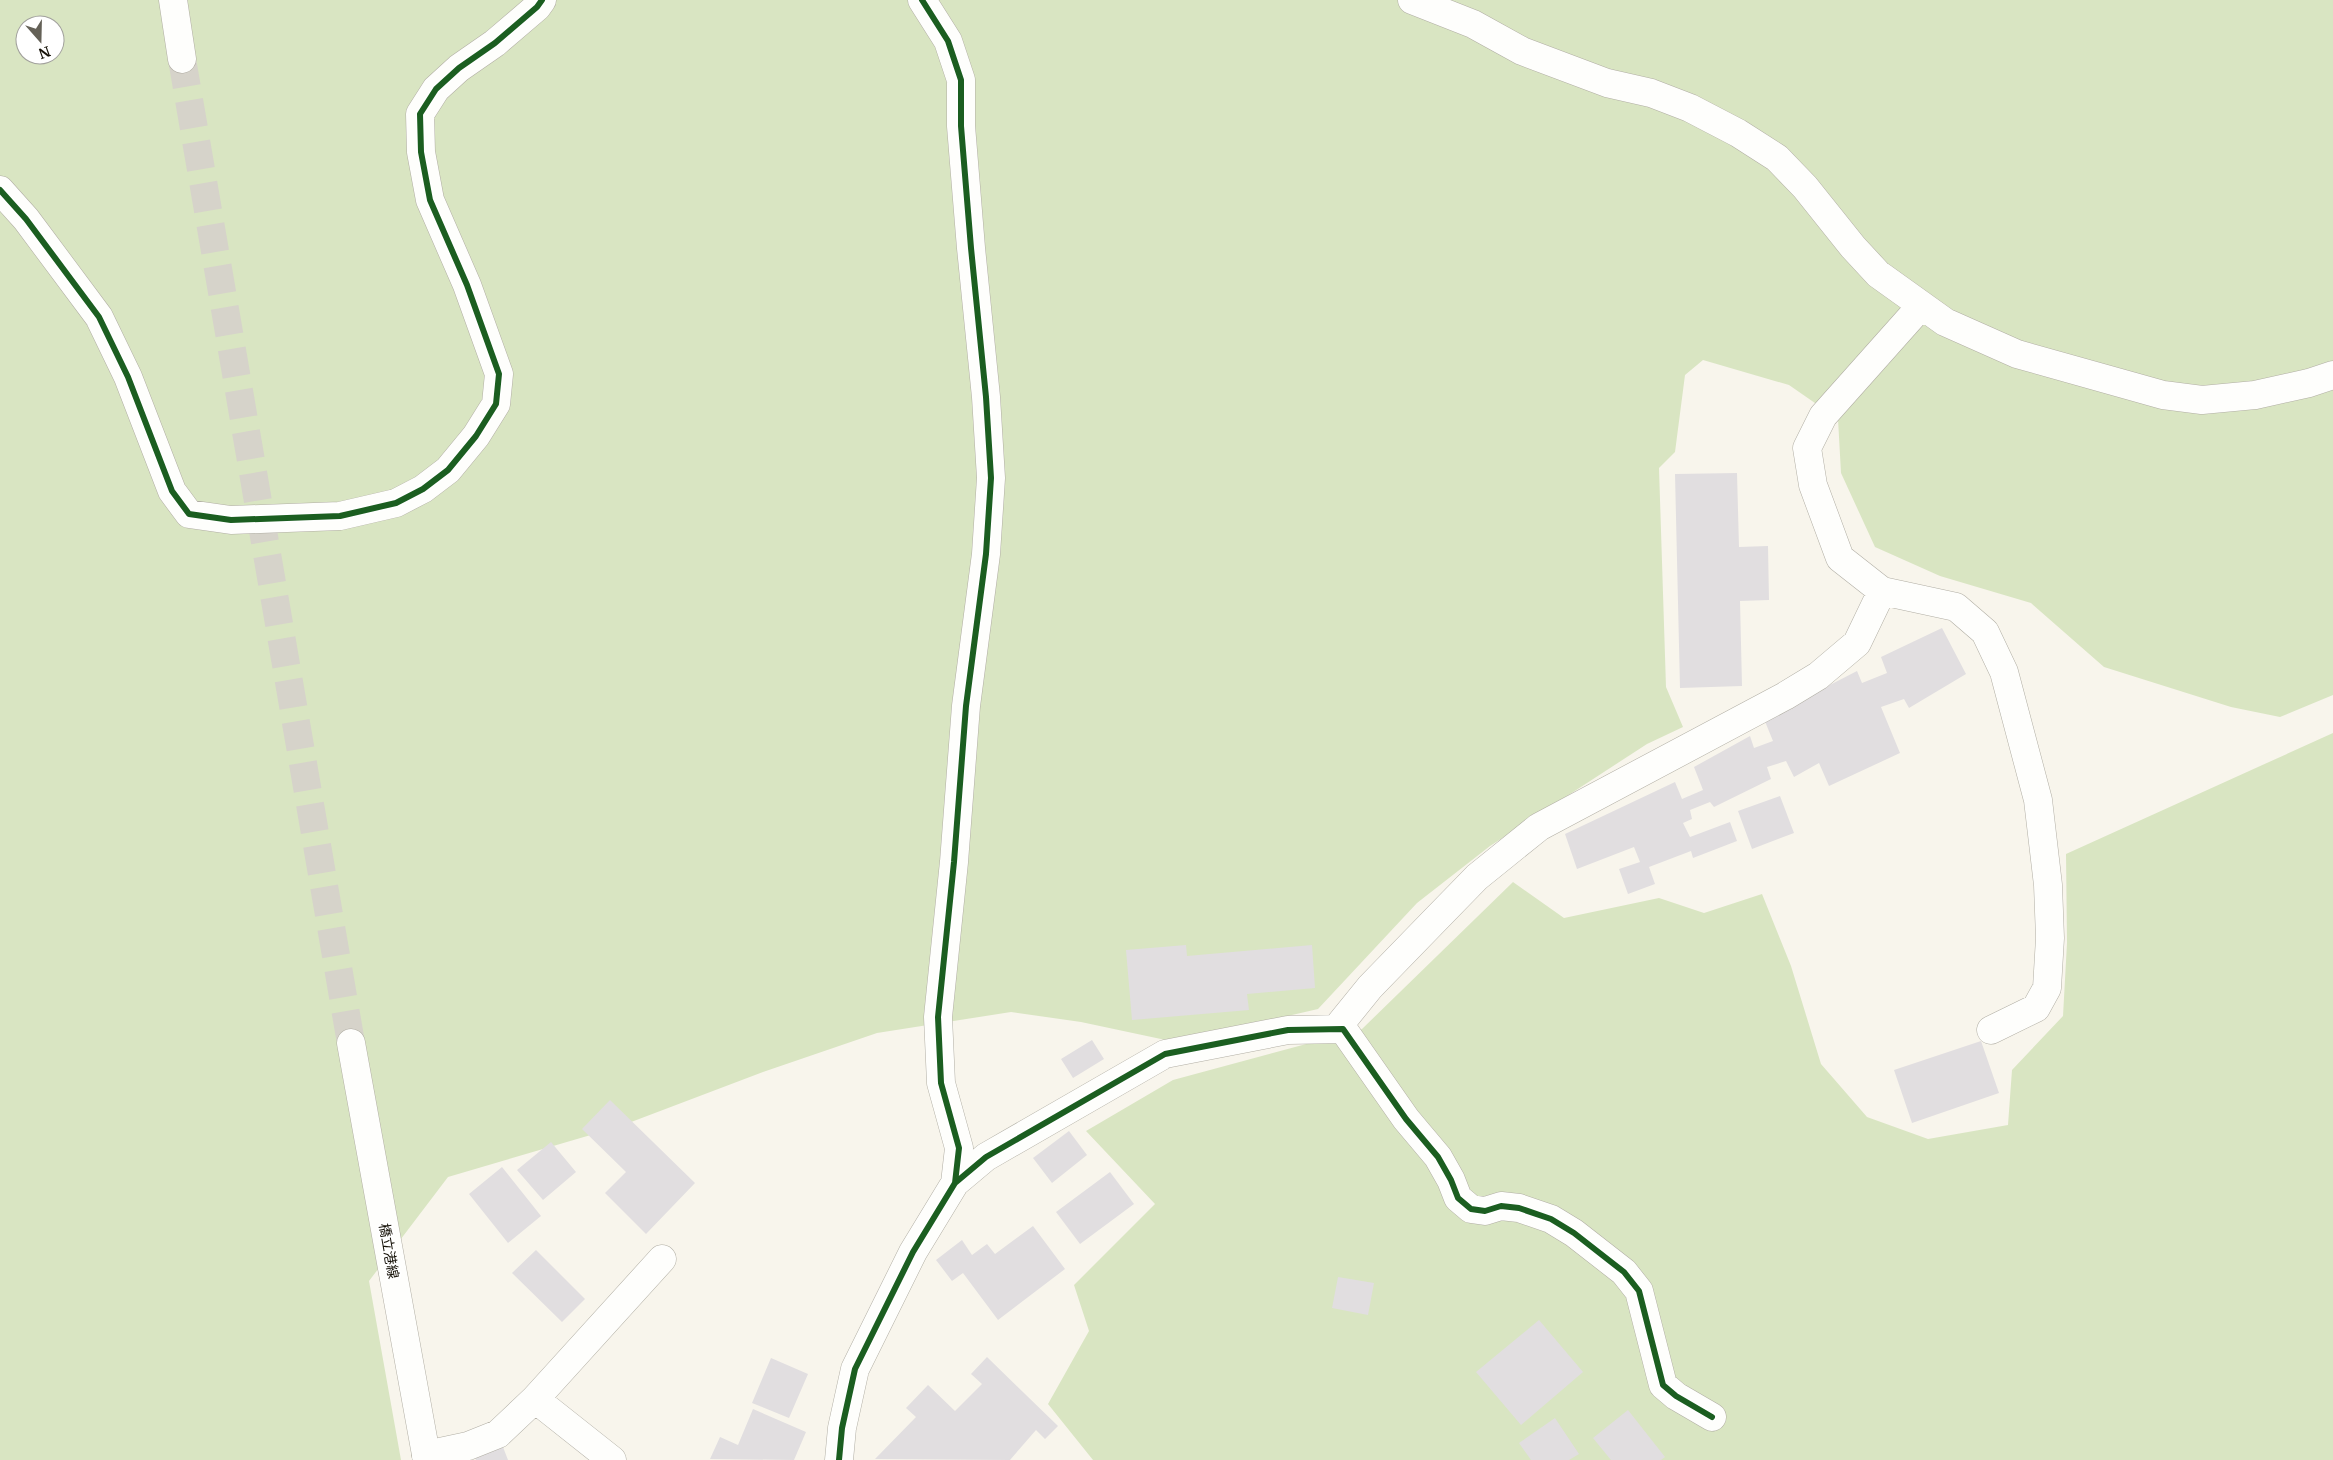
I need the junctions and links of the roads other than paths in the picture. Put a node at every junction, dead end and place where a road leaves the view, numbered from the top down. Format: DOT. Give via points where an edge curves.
graph roads {
  1 [pos="173,0"];
  2 [pos="542,0"];
  3 [pos="922,0"];
  4 [pos="1412,0"];
  5 [pos="182,60"];
  6 [pos="0,190"];
  7 [pos="1921,306"];
  8 [pos="2333,375"];
  9 [pos="1882,591"];
  10 [pos="1336,1030"];
  11 [pos="1991,1030"];
  12 [pos="351,1043"];
  13 [pos="955,1183"];
  14 [pos="662,1259"];
  15 [pos="535,1399"];
  16 [pos="1712,1417"];
  17 [pos="427,1457"];
  18 [pos="612,1460"];
  19 [pos="839,1460"];
  1 -- 5 [label="street"];
  2 -- 6 [label="street" via="495,43 436,89 420,114 421,152 430,200 467,285 500,374 496,404 476,436 448,470 424,489 396,503 340,516 231,520 189,514 172,491 128,377 99,317 26,219"];
  3 -- 13 [label="street" via="948,41 961,80 961,126 991,478 986,554 966,706 938,1016 942,1083 959,1148"];
  4 -- 7 [label="street" via="1473,24 1522,51 1607,83 1651,93 1690,108 1738,133 1777,158 1878,274"];
  7 -- 8 [label="street" via="1945,322 2017,354 2163,395 2202,400 2255,395"];
  7 -- 9 [label="street" via="1823,416 1807,448 1813,485 1840,558"];
  9 -- 10 [label="street" via="1857,643 1818,676 1538,826 1477,877 1370,987"];
  9 -- 11 [label="street" via="1956,607 1985,632 2004,672 2038,800 2048,885 2050,938 2047,988 2036,1008"];
  10 -- 13 [label="street" via="1288,1030 1165,1054 986,1157"];
  10 -- 16 [label="street" via="1343,1029 1406,1119 1438,1157 1458,1198 1471,1209 1519,1208 1550,1219 1624,1272 1639,1292 1663,1385"];
  12 -- 17 [label="street, 橋立港線"];
  13 -- 19 [label="street" via="913,1252 855,1369 842,1428"];
  14 -- 15 [label="street"];
  15 -- 17 [label="street" via="498,1434"];
  15 -- 18 [label="street"];
}
